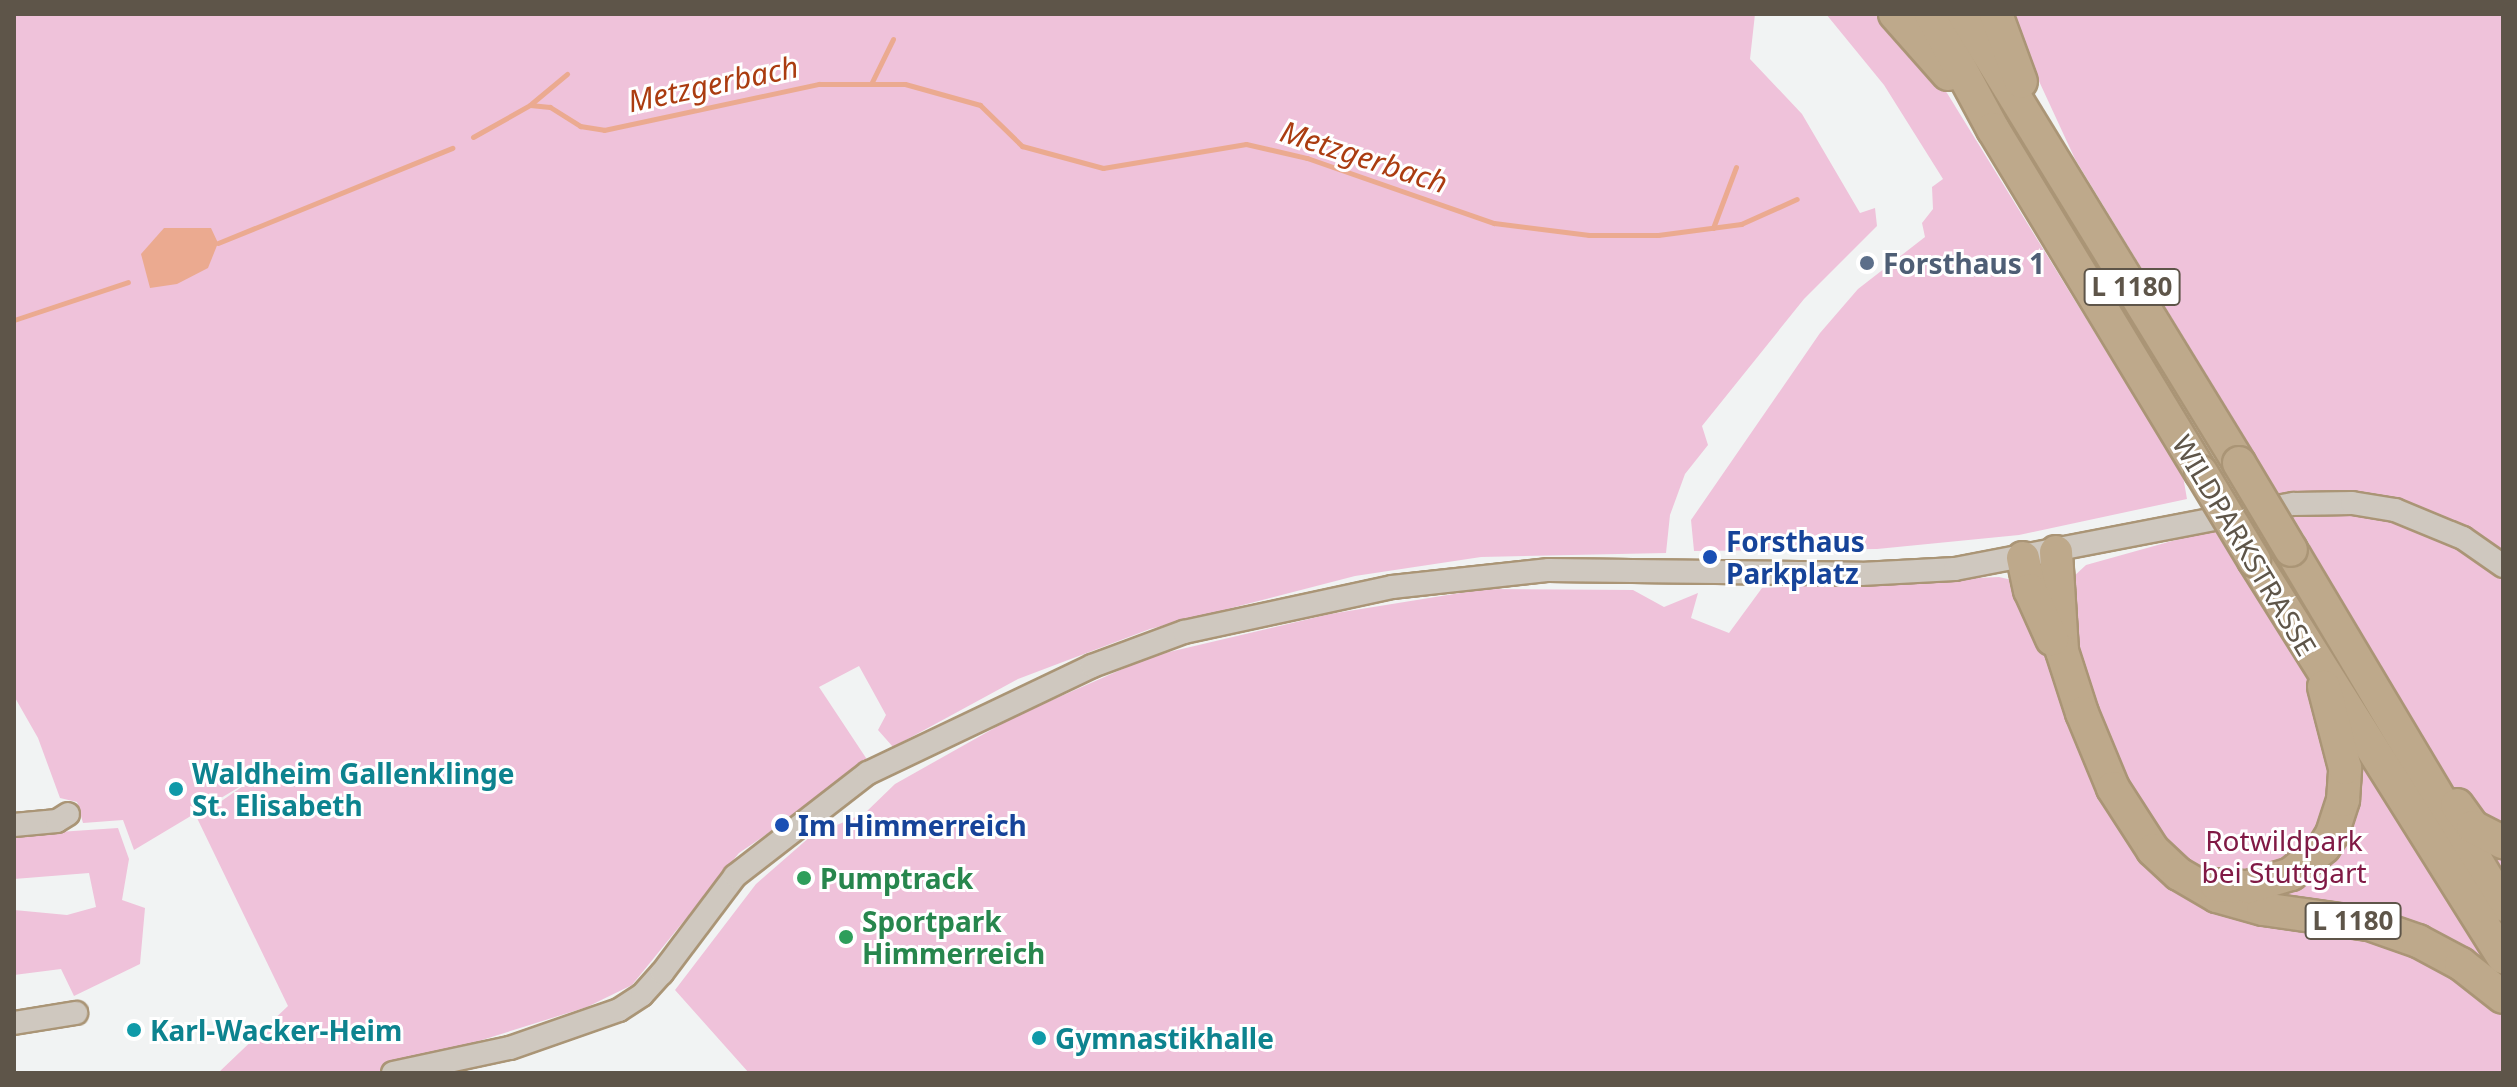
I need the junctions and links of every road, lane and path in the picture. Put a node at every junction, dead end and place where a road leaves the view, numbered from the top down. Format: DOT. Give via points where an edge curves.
graph roads {
  1 [pos="1895,14"];
  2 [pos="1931,14"];
  3 [pos="1964,14"];
  4 [pos="1996,14"];
  5 [pos="2026,112"];
  6 [pos="1993,129"];
  7 [pos="2056,552"];
  8 [pos="2023,558"];
  9 [pos="2503,566"];
  10 [pos="2062,651"];
  11 [pos="2314,657"];
  12 [pos="2397,731"];
  13 [pos="68,814"];
  14 [pos="14,825"];
  15 [pos="2503,842"];
  16 [pos="2190,881"];
  17 [pos="2503,905"];
  18 [pos="2503,957"];
  19 [pos="2503,997"];
  20 [pos="76,1013"];
  21 [pos="14,1023"];
  22 [pos="393,1073"];
  1 -- 6 [label="highway, L 1180"];
  2 -- 6 [label="highway, L 1180"];
  3 -- 5 [label="highway, L 1180" via="1999,77"];
  4 -- 5 [label="highway" via="2021,79"];
  5 -- 12 [label="highway, WILDPARKSTRASSE / L 1180, bridge"];
  6 -- 11 [label="highway, WILDPARKSTRASSE / L 1180, bridge"];
  7 -- 8 [label="street"];
  7 -- 9 [label="street" via="2246,511 2352,503 2427,521"];
  7 -- 10 [label="highway, L 1180"];
  8 -- 10 [label="highway, L 1180" via="2040,615"];
  8 -- 22 [label="street" via="1908,572 1632,568 1469,576 1361,593 1146,643 959,725 868,773 735,876 662,973 619,1010 510,1048"];
  10 -- 16 [label="highway, L 1180" via="2096,749 2129,817 2153,850"];
  11 -- 16 [label="highway, L 1180" via="2345,768 2343,800 2332,834 2304,864 2266,884 2228,887"];
  11 -- 18 [label="highway, WILDPARKSTRASSE / L 1180"];
  12 -- 15 [label="highway" via="2473,827"];
  12 -- 17 [label="highway, WILDPARKSTRASSE / L 1180"];
  13 -- 14 [label="street" via="57,821"];
  16 -- 19 [label="highway, L 1180" via="2238,903 2369,924 2418,941 2461,964"];
  20 -- 21 [label="street"];
}
